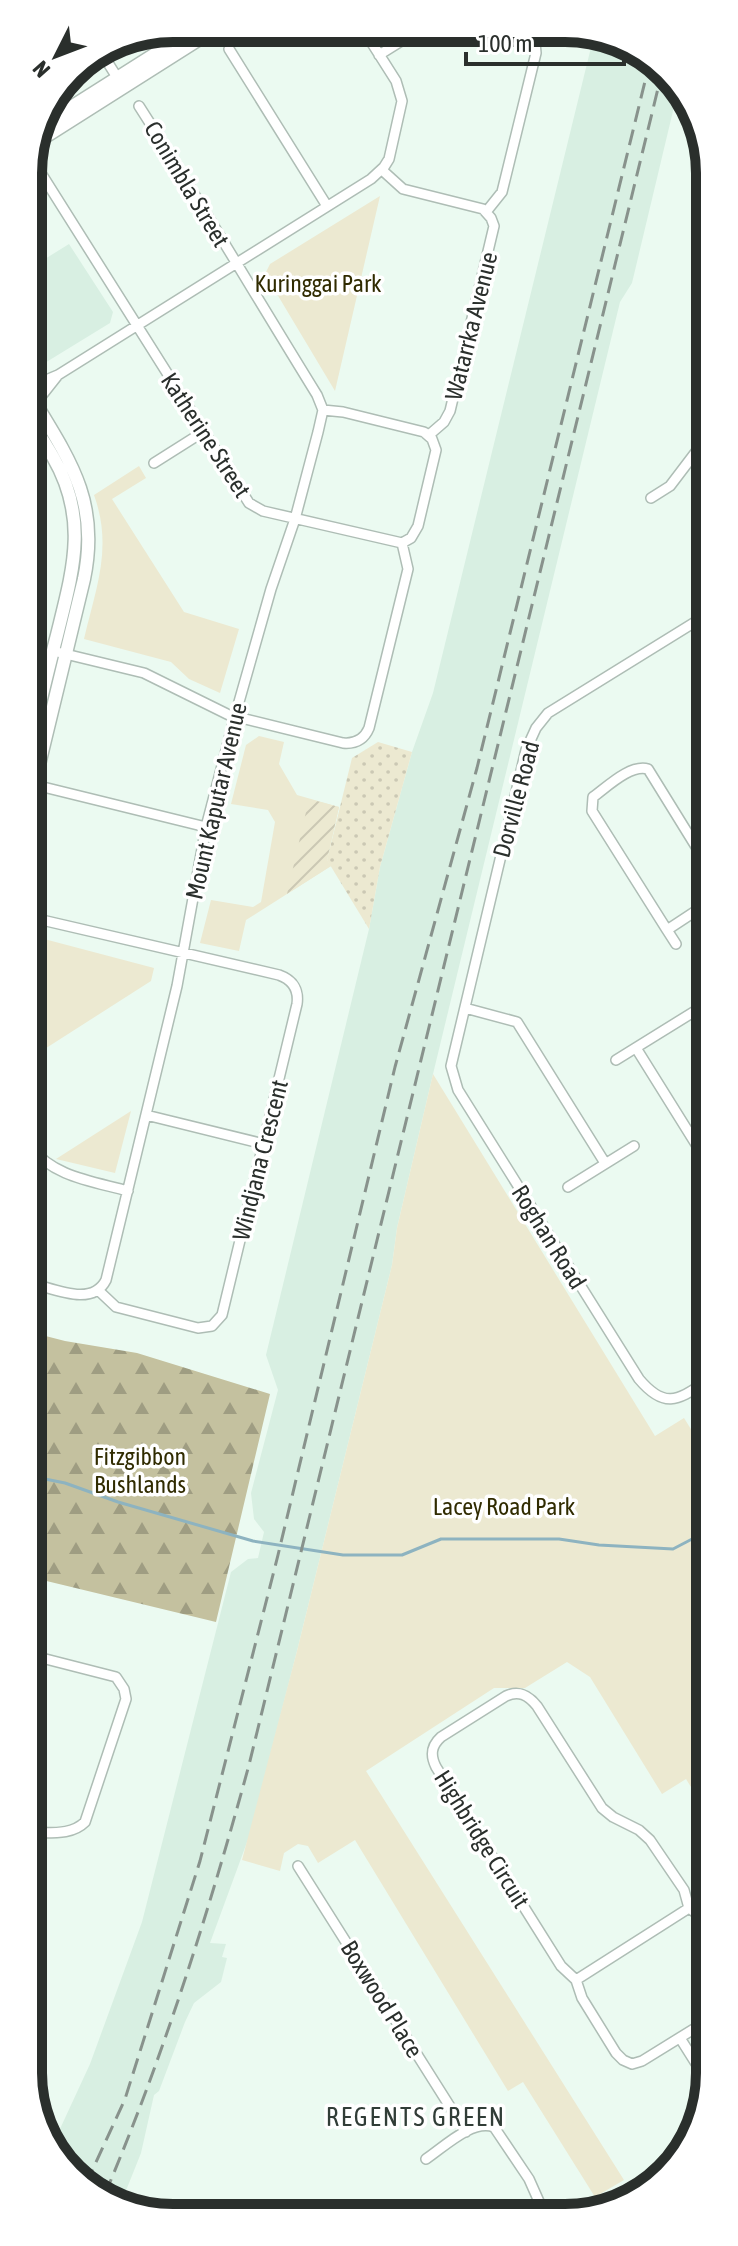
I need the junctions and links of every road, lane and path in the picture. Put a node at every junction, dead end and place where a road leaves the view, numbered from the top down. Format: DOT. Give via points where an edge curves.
graph roads {
  1 [pos="177,42"];
  2 [pos="191,42"];
  3 [pos="371,42"];
  4 [pos="400,42"];
  5 [pos="535,42"];
  6 [pos="229,49"];
  7 [pos="379,55"];
  8 [pos="106,60"];
  9 [pos="120,83"];
  10 [pos="139,106"];
  11 [pos="53,120"];
  12 [pos="48,134"];
  13 [pos="382,170"];
  14 [pos="42,175"];
  15 [pos="327,206"];
  16 [pos="486,212"];
  17 [pos="235,264"];
  18 [pos="137,326"];
  19 [pos="58,375"];
  20 [pos="42,381"];
  21 [pos="42,397"];
  22 [pos="323,410"];
  23 [pos="42,417"];
  24 [pos="203,432"];
  25 [pos="429,435"];
  26 [pos="42,442"];
  27 [pos="696,452"];
  28 [pos="154,463"];
  29 [pos="651,498"];
  30 [pos="295,519"];
  31 [pos="402,543"];
  32 [pos="696,621"];
  33 [pos="59,653"];
  34 [pos="42,707"];
  35 [pos="235,716"];
  36 [pos="42,736"];
  37 [pos="42,787"];
  38 [pos="206,827"];
  39 [pos="696,847"];
  40 [pos="696,911"];
  41 [pos="42,920"];
  42 [pos="667,930"];
  43 [pos="676,944"];
  44 [pos="183,954"];
  45 [pos="465,1008"];
  46 [pos="696,1010"];
  47 [pos="636,1048"];
  48 [pos="616,1060"];
  49 [pos="452,1072"];
  50 [pos="146,1115"];
  51 [pos="264,1144"];
  52 [pos="696,1144"];
  53 [pos="634,1146"];
  54 [pos="42,1159"];
  55 [pos="605,1163"];
  56 [pos="568,1187"];
  57 [pos="128,1191"];
  58 [pos="42,1286"];
  59 [pos="99,1291"];
  60 [pos="696,1388"];
  61 [pos="42,1658"];
  62 [pos="42,1833"];
  63 [pos="298,1866"];
  64 [pos="689,1908"];
  65 [pos="696,1913"];
  66 [pos="576,1980"];
  67 [pos="696,2028"];
  68 [pos="680,2038"];
  69 [pos="696,2063"];
  70 [pos="466,2132"];
  71 [pos="426,2159"];
  72 [pos="540,2204"];
  1 -- 9 [label="main road"];
  2 -- 9 [label="main road"];
  3 -- 7 [label="street"];
  4 -- 7 [label="street"];
  5 -- 16 [label="street" via="502,192"];
  6 -- 15 [label="street"];
  7 -- 13 [label="street" via="402,101"];
  8 -- 9 [label="street"];
  9 -- 11 [label="main road"];
  9 -- 12 [label="main road"];
  10 -- 17 [label="street, Conimbla Street"];
  13 -- 15 [label="street"];
  13 -- 16 [label="street" via="403,189"];
  14 -- 18 [label="street, Katherine Street"];
  15 -- 17 [label="street"];
  16 -- 25 [label="street, Watarrka Avenue" via="494,231 450,411"];
  17 -- 18 [label="street"];
  17 -- 22 [label="street"];
  18 -- 19 [label="street"];
  18 -- 24 [label="street, Katherine Street"];
  19 -- 20 [label="street"];
  19 -- 21 [label="street"];
  22 -- 25 [label="street"];
  22 -- 30 [label="street, Mount Kaputar Avenue"];
  23 -- 33 [label="main road" via="76,473 88,517 87,561"];
  24 -- 28 [label="street"];
  24 -- 30 [label="street, Katherine Street" via="253,507"];
  25 -- 31 [label="street" via="436,455 418,526"];
  26 -- 33 [label="main road" via="60,469 74,512 75,558"];
  27 -- 29 [label="street" via="670,486"];
  30 -- 31 [label="street, Katherine Street"];
  30 -- 35 [label="street, Mount Kaputar Avenue"];
  31 -- 35 [label="street" via="408,569 363,738 343,743"];
  32 -- 45 [label="street, Dorville Road" via="548,713 536,728 526,750"];
  33 -- 34 [label="main road"];
  33 -- 35 [label="street" via="144,673"];
  33 -- 36 [label="main road"];
  35 -- 38 [label="street, Mount Kaputar Avenue"];
  37 -- 38 [label="street"];
  38 -- 44 [label="street, Mount Kaputar Avenue"];
  39 -- 42 [label="street" via="648,769 635,768 593,797 592,811"];
  40 -- 42 [label="street"];
  41 -- 44 [label="street"];
  42 -- 43 [label="street"];
  44 -- 50 [label="street, Mount Kaputar Avenue"];
  44 -- 51 [label="street, Windjana Crescent" via="279,975 295,987 297,1004"];
  45 -- 49 [label="street, Dorville Road"];
  45 -- 55 [label="street" via="517,1022"];
  46 -- 47 [label="street"];
  47 -- 48 [label="street"];
  47 -- 52 [label="street"];
  49 -- 60 [label="street, Roghan Road" via="458,1090 639,1379 665,1400"];
  50 -- 51 [label="street"];
  50 -- 57 [label="street, Mount Kaputar Avenue"];
  51 -- 59 [label="street, Windjana Crescent" via="225,1307 215,1324 198,1328 116,1307"];
  53 -- 55 [label="street"];
  54 -- 57 [label="street" via="59,1171"];
  55 -- 56 [label="street"];
  57 -- 59 [label="street, Mount Kaputar Avenue"];
  58 -- 59 [label="street" via="84,1296"];
  61 -- 62 [label="street" via="110,1675 126,1694 85,1822 68,1832"];
  63 -- 70 [label="street, Boxwood Place"];
  64 -- 65 [label="street, Highbridge Circuit"];
  64 -- 66 [label="street"];
  64 -- 66 [label="street, Highbridge Circuit" via="684,1890 650,1840 602,1808 526,1696 506,1696 441,1737 432,1750 436,1767 561,1966"];
  66 -- 68 [label="street, Highbridge Circuit" via="623,2060 637,2063"];
  67 -- 68 [label="street, Highbridge Circuit"];
  68 -- 69 [label="street"];
  70 -- 71 [label="street"];
  70 -- 72 [label="street" via="484,2124 497,2130"];
}
